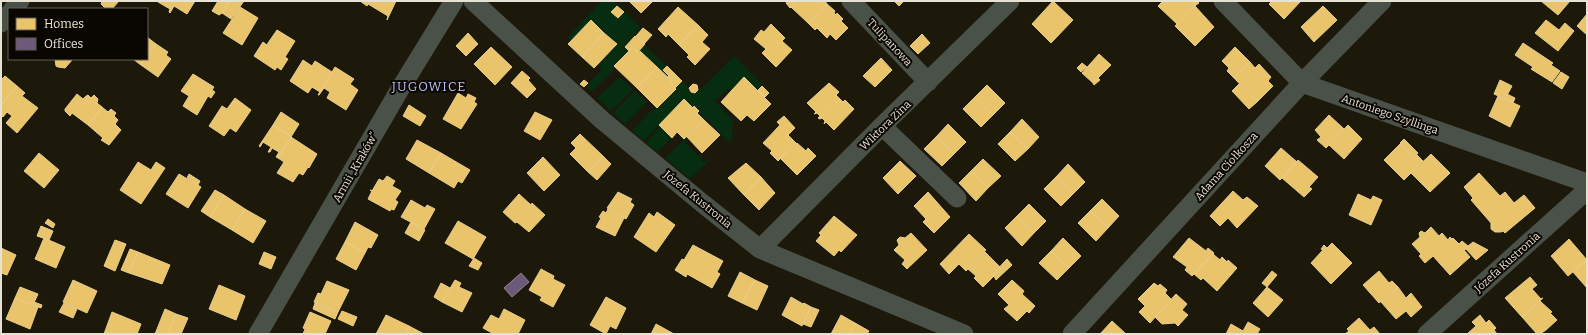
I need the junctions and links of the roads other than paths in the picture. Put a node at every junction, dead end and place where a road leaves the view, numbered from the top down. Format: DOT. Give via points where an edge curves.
graph roads {
  1 [pos="454,1"];
  2 [pos="473,1"];
  3 [pos="851,1"];
  4 [pos="1010,1"];
  5 [pos="1223,1"];
  6 [pos="1382,1"];
  7 [pos="8,15"];
  8 [pos="1,23"];
  9 [pos="928,82"];
  10 [pos="1302,83"];
  11 [pos="882,126"];
  12 [pos="1587,183"];
  13 [pos="1587,190"];
  14 [pos="957,198"];
  15 [pos="760,249"];
  16 [pos="258,334"];
  17 [pos="964,334"];
  18 [pos="1072,334"];
  19 [pos="1427,334"];
  1 -- 16 [label="street, Armii „Kraków”"];
  2 -- 15 [label="street, Józefa Kustronia" via="602,120"];
  3 -- 9 [label="street, Tulipanowa"];
  4 -- 9 [label="street, Wiktora Zina"];
  5 -- 10 [label="street, Antoniego Szyllinga"];
  6 -- 10 [label="street, Adama Ciołkosza"];
  7 -- 8 [label="street"];
  9 -- 11 [label="street, Wiktora Zina"];
  10 -- 12 [label="street, Antoniego Szyllinga"];
  10 -- 18 [label="street, Adama Ciołkosza"];
  11 -- 14 [label="street"];
  11 -- 15 [label="street, Wiktora Zina"];
  13 -- 19 [label="street, Józefa Kustronia"];
  15 -- 17 [label="street, Józefa Kustronia"];
}
